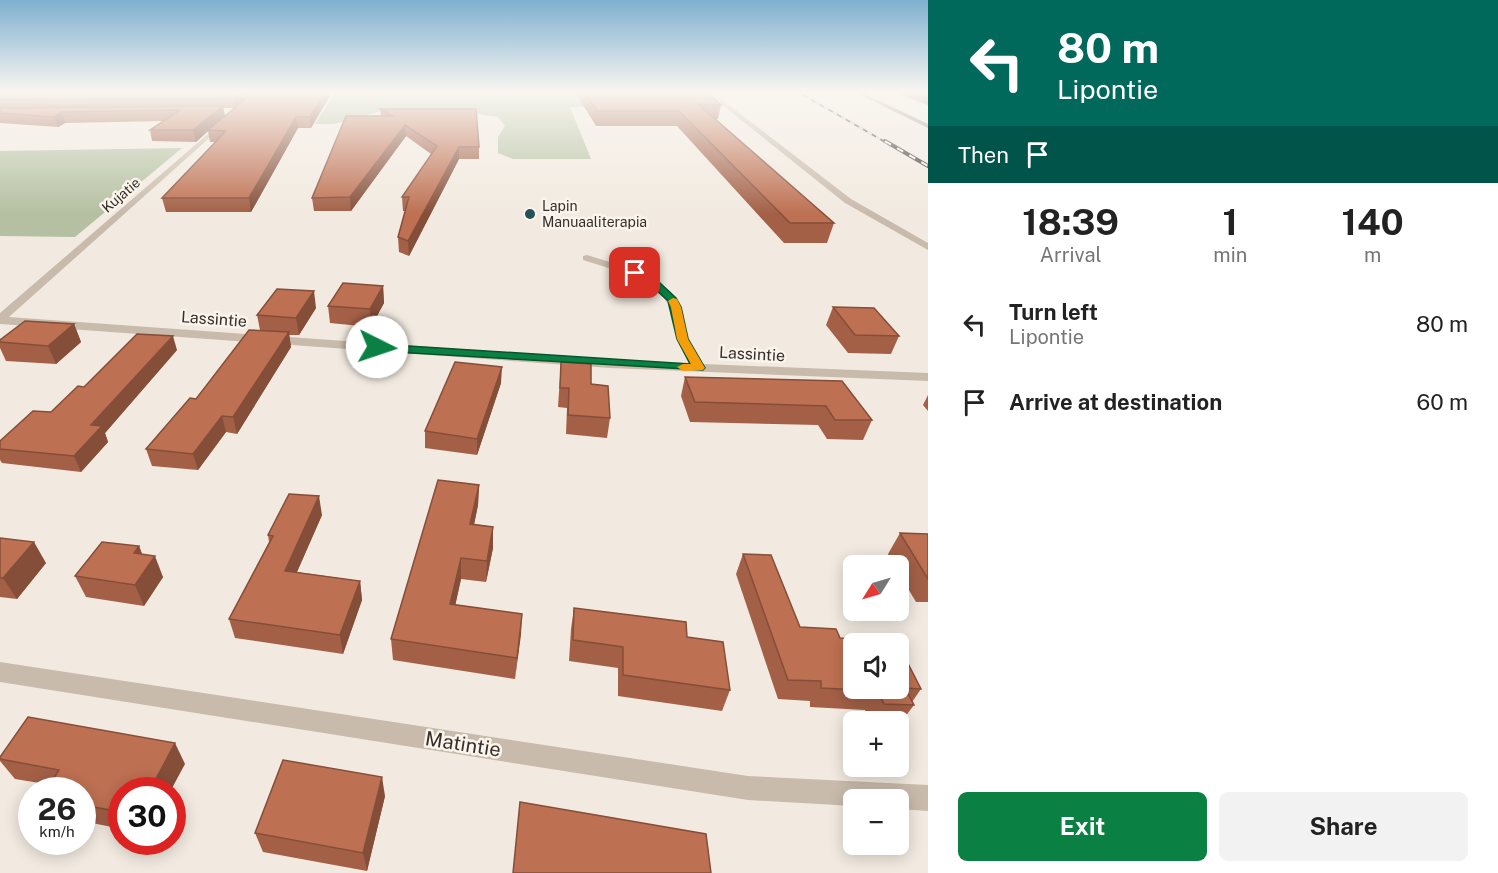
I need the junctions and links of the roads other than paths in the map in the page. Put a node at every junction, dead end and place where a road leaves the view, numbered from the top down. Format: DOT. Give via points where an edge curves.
graph roads {
  1 [pos="212,133"];
  2 [pos="761,133"];
  3 [pos="928,247"];
  4 [pos="586,258"];
  5 [pos="0,320"];
  6 [pos="699,368"];
  7 [pos="928,377"];
  8 [pos="0,672"];
  9 [pos="928,798"];
  1 -- 5 [label="street, Kujatie"];
  2 -- 3 [label="street" via="848,201"];
  4 -- 6 [label="street" via="635,273 666,292 676,307 683,339"];
  5 -- 6 [label="street, Lassintie"];
  6 -- 7 [label="street, Lassintie"];
  8 -- 9 [label="street, Matintie" via="748,788"];
}
